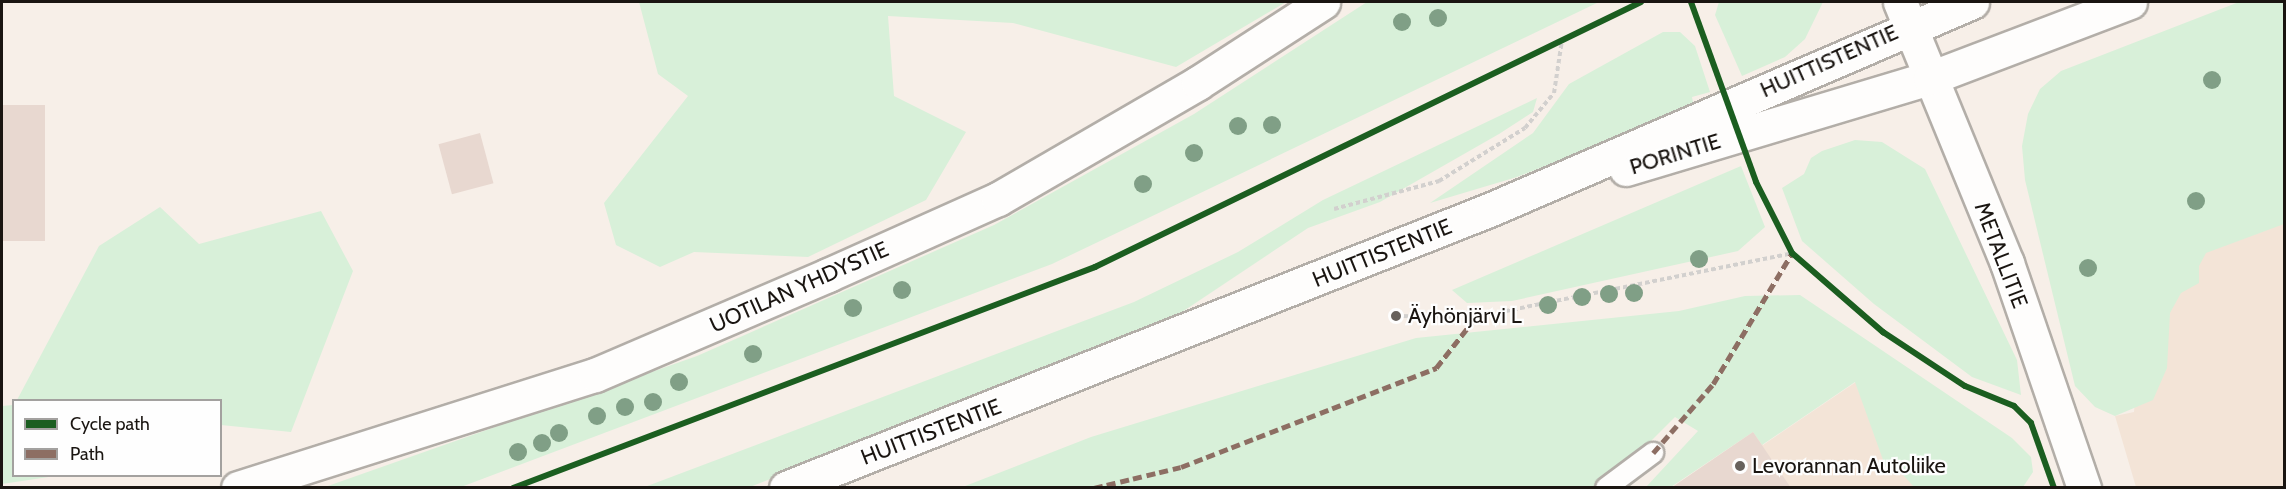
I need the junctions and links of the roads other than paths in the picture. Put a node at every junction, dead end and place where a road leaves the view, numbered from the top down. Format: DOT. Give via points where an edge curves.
graph roads {
  1 [pos="1323,2"];
  2 [pos="1972,2"];
  3 [pos="2130,2"];
  4 [pos="1905,13"];
  5 [pos="1930,78"];
  6 [pos="1489,210"];
  7 [pos="1653,453"];
  8 [pos="238,488"];
  9 [pos="786,488"];
  10 [pos="1606,488"];
  11 [pos="2084,488"];
  1 -- 8 [label="main road, UOTILAN YHDYSTIE" via="1198,83 998,198 828,275 595,375"];
  2 -- 4 [label="main road, HUITTISTENTIE"];
  3 -- 5 [label="main road"];
  4 -- 5 [label="main road, METALLITIE"];
  4 -- 6 [label="main road, HUITTISTENTIE"];
  5 -- 6 [label="main road, PORINTIE"];
  5 -- 11 [label="main road, METALLITIE" via="2007,263"];
  6 -- 9 [label="main road, HUITTISTENTIE"];
  7 -- 10 [label="lane"];
}
